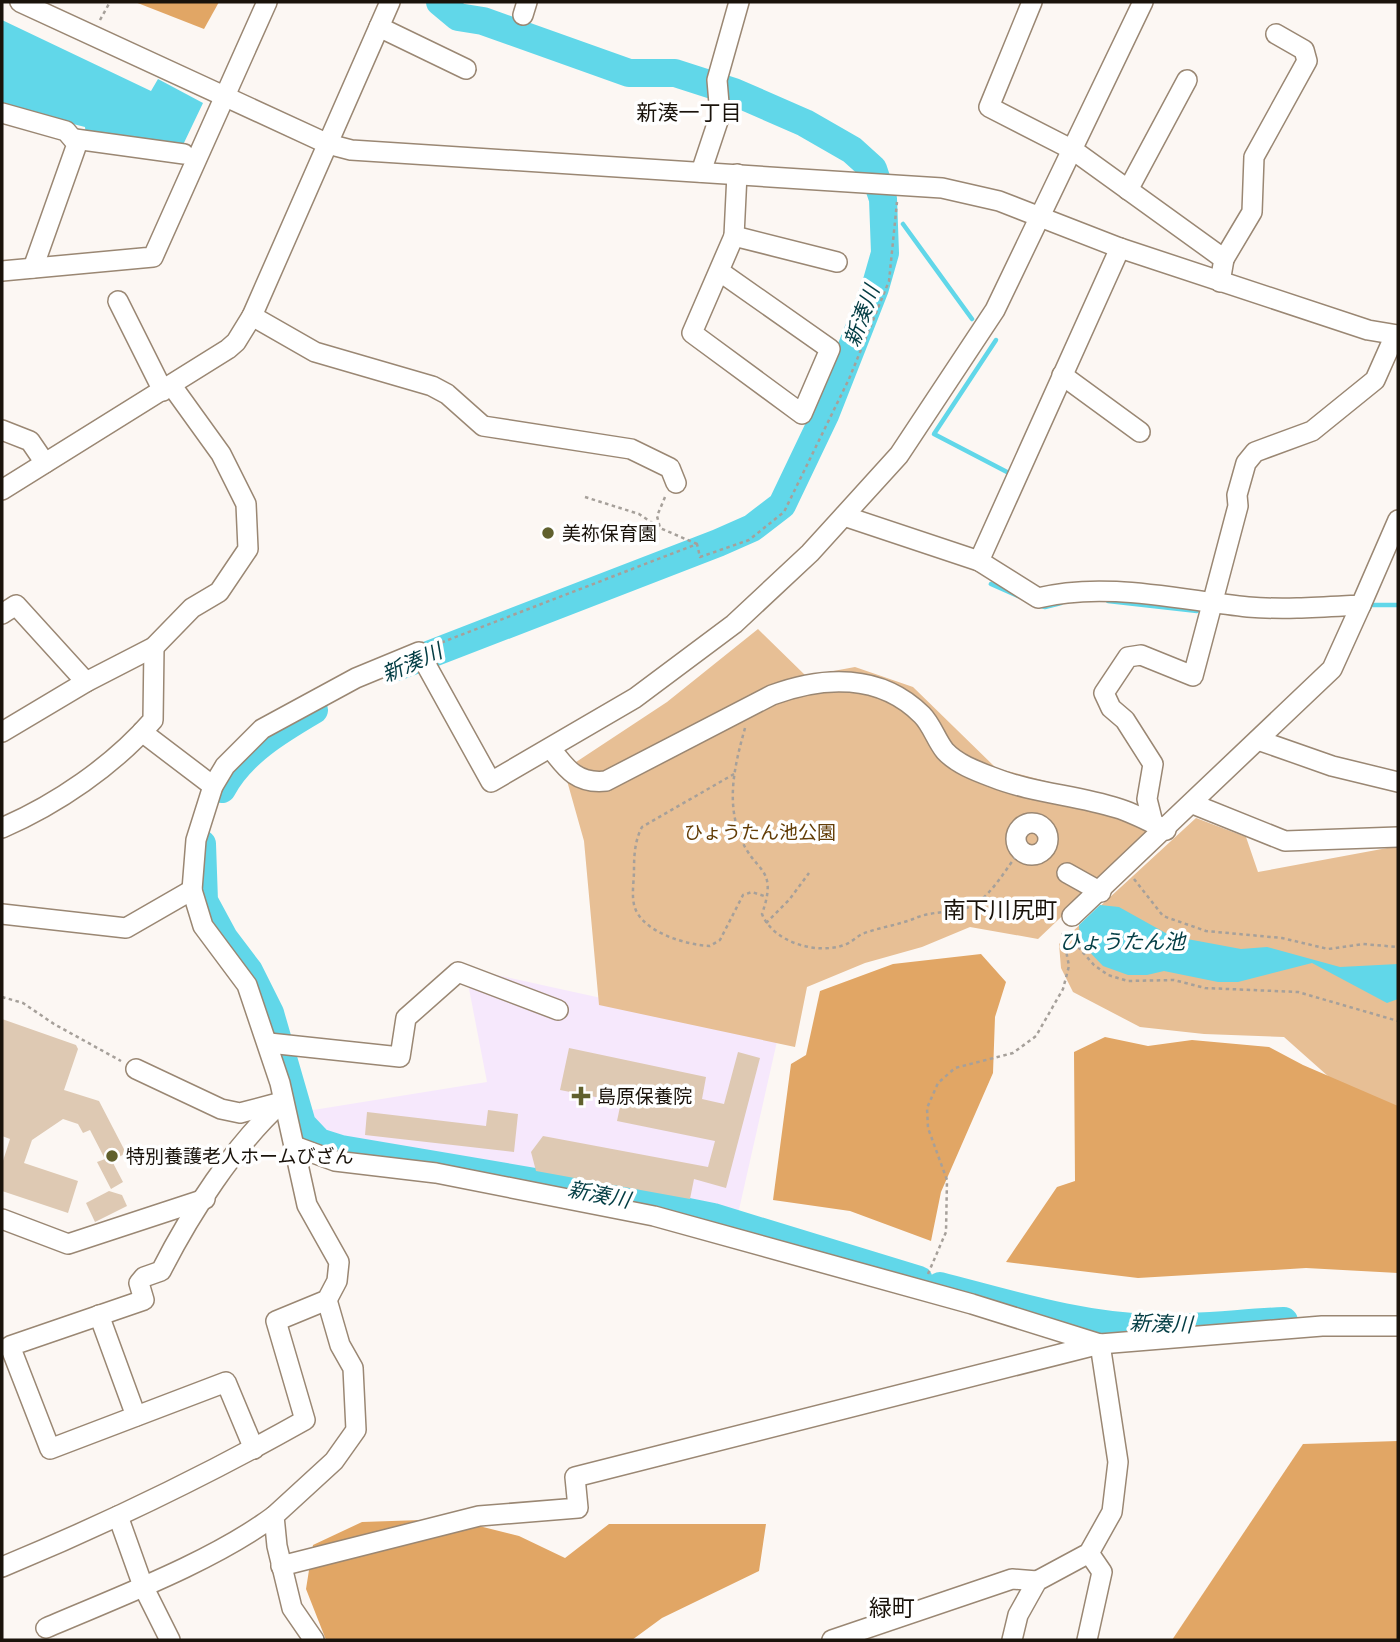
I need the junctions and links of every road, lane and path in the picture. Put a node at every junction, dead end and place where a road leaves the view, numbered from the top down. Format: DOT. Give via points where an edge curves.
graph roads {
  1 [pos="20,2"];
  2 [pos="110,2"];
  3 [pos="267,2"];
  4 [pos="390,2"];
  5 [pos="739,2"];
  6 [pos="1032,2"];
  7 [pos="1143,2"];
  8 [pos="379,27"];
  9 [pos="1276,34"];
  10 [pos="92,35"];
  11 [pos="466,69"];
  12 [pos="1187,80"];
  13 [pos="224,96"];
  14 [pos="2,113"];
  15 [pos="75,139"];
  16 [pos="328,144"];
  17 [pos="1073,150"];
  18 [pos="184,154"];
  19 [pos="701,172"];
  20 [pos="737,174"];
  21 [pos="1128,190"];
  22 [pos="1042,216"];
  23 [pos="734,236"];
  24 [pos="1120,248"];
  25 [pos="1224,259"];
  26 [pos="837,262"];
  27 [pos="33,268"];
  28 [pos="2,271"];
  29 [pos="719,271"];
  30 [pos="1220,282"];
  31 [pos="118,302"];
  32 [pos="251,316"];
  33 [pos="1397,336"];
  34 [pos="1062,375"];
  35 [pos="168,388"];
  36 [pos="2,430"];
  37 [pos="1140,432"];
  38 [pos="45,463"];
  39 [pos="676,483"];
  40 [pos="2,490"];
  41 [pos="585,498"];
  42 [pos="844,516"];
  43 [pos="1398,520"];
  44 [pos="660,528"];
  45 [pos="697,545"];
  46 [pos="700,555"];
  47 [pos="979,561"];
  48 [pos="1212,603"];
  49 [pos="1361,605"];
  50 [pos="2,614"];
  51 [pos="154,647"];
  52 [pos="421,656"];
  53 [pos="86,682"];
  54 [pos="751,706"];
  55 [pos="2,732"];
  56 [pos="142,732"];
  57 [pos="1258,740"];
  58 [pos="552,750"];
  59 [pos="734,774"];
  60 [pos="1398,782"];
  61 [pos="213,786"];
  62 [pos="1193,804"];
  63 [pos="1159,827"];
  64 [pos="2,828"];
  65 [pos="1398,837"];
  66 [pos="1020,851"];
  67 [pos="1126,868"];
  68 [pos="809,873"];
  69 [pos="1067,873"];
  70 [pos="192,890"];
  71 [pos="1101,892"];
  72 [pos="768,897"];
  73 [pos="2,914"];
  74 [pos="1072,916"];
  75 [pos="766,923"];
  76 [pos="1398,947"];
  77 [pos="2,997"];
  78 [pos="558,1010"];
  79 [pos="1398,1021"];
  80 [pos="275,1043"];
  81 [pos="136,1069"];
  82 [pos="282,1102"];
  83 [pos="297,1147"];
  84 [pos="205,1199"];
  85 [pos="2,1219"];
  86 [pos="920,1290"];
  87 [pos="327,1300"];
  88 [pos="99,1315"];
  89 [pos="1398,1326"];
  90 [pos="1100,1344"];
  91 [pos="136,1416"];
  92 [pos="254,1449"];
  93 [pos="118,1516"];
  94 [pos="274,1516"];
  95 [pos="1089,1553"];
  96 [pos="281,1566"];
  97 [pos="2,1567"];
  98 [pos="1037,1581"];
  99 [pos="143,1586"];
  100 [pos="46,1628"];
  101 [pos="170,1640"];
  102 [pos="314,1640"];
  103 [pos="832,1640"];
  104 [pos="1012,1640"];
  105 [pos="1087,1640"];
  1 -- 10 [label="street"];
  2 -- 10 [label="path"];
  3 -- 13 [label="street"];
  4 -- 8 [label="street"];
  5 -- 19 [label="street" via="718,87 720,115"];
  6 -- 17 [label="street" via="989,107"];
  7 -- 17 [label="street"];
  8 -- 11 [label="street"];
  8 -- 16 [label="street"];
  9 -- 25 [label="street" via="1304,50 1307,61 1254,157 1252,212"];
  10 -- 13 [label="street"];
  12 -- 21 [label="street"];
  13 -- 16 [label="street"];
  13 -- 27 [label="street" via="153,257"];
  14 -- 15 [label="street" via="66,131"];
  15 -- 18 [label="street"];
  15 -- 27 [label="street" via="78,149"];
  16 -- 19 [label="street" via="351,150"];
  16 -- 32 [label="street"];
  17 -- 21 [label="street"];
  17 -- 22 [label="street"];
  19 -- 20 [label="street"];
  20 -- 22 [label="street" via="942,188"];
  20 -- 23 [label="street"];
  21 -- 25 [label="street"];
  22 -- 24 [label="street"];
  22 -- 42 [label="street" via="995,310 956,370 899,455"];
  23 -- 26 [label="street"];
  23 -- 29 [label="street"];
  24 -- 30 [label="street"];
  24 -- 34 [label="street"];
  25 -- 30 [label="street"];
  27 -- 28 [label="street"];
  29 -- 29 [label="street" via="692,333 802,414 830,349"];
  30 -- 33 [label="street"];
  31 -- 35 [label="street"];
  32 -- 35 [label="street" via="228,349"];
  32 -- 39 [label="street" via="315,352 432,386 483,426 631,449 670,468"];
  33 -- 48 [label="street" via="1376,380 1312,431 1255,452 1246,463"];
  34 -- 37 [label="street"];
  34 -- 47 [label="street"];
  35 -- 38 [label="street"];
  35 -- 51 [label="street" via="221,454 246,504 248,549 219,592 192,608"];
  36 -- 38 [label="street" via="30,441"];
  38 -- 40 [label="street"];
  39 -- 44 [label="path" via="660,507"];
  41 -- 44 [label="path" via="639,514"];
  42 -- 47 [label="street"];
  42 -- 58 [label="street" via="734,624 635,698"];
  43 -- 49 [label="street"];
  44 -- 45 [label="path"];
  45 -- 46 [label="path"];
  45 -- 52 [label="path"];
  47 -- 48 [label="street" via="1038,598 1080,589"];
  48 -- 49 [label="street" via="1312,608"];
  48 -- 63 [label="street" via="1192,676 1140,655 1129,657 1104,693 1153,764 1147,799"];
  49 -- 57 [label="street" via="1332,669"];
  50 -- 53 [label="street" via="16,606"];
  51 -- 53 [label="street"];
  51 -- 56 [label="street" via="153,720"];
  52 -- 58 [label="street" via="491,782"];
  52 -- 61 [label="street" via="356,678 262,729 240,748"];
  53 -- 55 [label="street"];
  54 -- 58 [label="street" via="606,782 572,774"];
  54 -- 59 [label="path"];
  54 -- 63 [label="street" via="799,685 856,681 877,687 922,715 945,750 968,768 1030,789 1115,807"];
  56 -- 61 [label="street"];
  56 -- 64 [label="street" via="76,787"];
  57 -- 60 [label="street" via="1332,766"];
  57 -- 62 [label="street"];
  59 -- 72 [label="path" via="733,804 740,838 769,878"];
  59 -- 72 [label="path" via="642,827 634,865 635,910 663,933 710,946 720,940 743,895 752,892"];
  61 -- 70 [label="street" via="196,840"];
  62 -- 63 [label="street"];
  62 -- 65 [label="street" via="1285,841"];
  63 -- 67 [label="street"];
  66 -- 75 [label="path" via="972,906 919,916 909,923 860,935 846,945 816,947 789,942"];
  67 -- 71 [label="street"];
  67 -- 76 [label="path" via="1163,916 1206,931 1282,938 1328,949 1363,944"];
  68 -- 75 [label="path"];
  69 -- 71 [label="street"];
  70 -- 73 [label="street" via="125,928"];
  70 -- 80 [label="street" via="203,926 247,985"];
  71 -- 74 [label="street"];
  72 -- 75 [label="path" via="762,914"];
  74 -- 79 [label="path" via="1079,948 1108,975 1128,981 1174,980 1206,988 1297,992"];
  74 -- 86 [label="path" via="1060,931 1069,966 1063,989 1036,1036 1013,1053 955,1068 938,1083 927,1108 928,1128 947,1180 946,1232"];
  77 -- 81 [label="path" via="23,1003"];
  78 -- 80 [label="street" via="458,972 405,1018 400,1057"];
  80 -- 82 [label="street"];
  81 -- 82 [label="street" via="221,1109 240,1113"];
  82 -- 83 [label="street"];
  82 -- 84 [label="street" via="251,1130"];
  83 -- 86 [label="street" via="335,1161 436,1173 654,1216"];
  83 -- 87 [label="street" via="307,1205 339,1262 337,1281"];
  84 -- 85 [label="street" via="68,1244"];
  84 -- 88 [label="street" via="161,1270 139,1283 144,1300"];
  86 -- 90 [label="street"];
  87 -- 92 [label="street" via="276,1321 304,1420"];
  87 -- 94 [label="street" via="340,1345 353,1368 356,1430 334,1461"];
  88 -- 91 [label="street"];
  88 -- 91 [label="street" via="10,1346 50,1449"];
  89 -- 90 [label="street" via="1322,1326"];
  90 -- 95 [label="street" via="1118,1462 1112,1512"];
  90 -- 96 [label="street" via="575,1477 578,1508 479,1516"];
  91 -- 92 [label="street" via="226,1382"];
  92 -- 93 [label="street"];
  93 -- 97 [label="street"];
  93 -- 99 [label="street"];
  94 -- 96 [label="street"];
  94 -- 99 [label="street" via="256,1530"];
  95 -- 98 [label="street"];
  95 -- 105 [label="street" via="1102,1572"];
  96 -- 102 [label="street" via="292,1608"];
  98 -- 103 [label="street" via="1012,1579"];
  98 -- 104 [label="street" via="1018,1615"];
  99 -- 100 [label="street"];
  99 -- 101 [label="street"];
}
